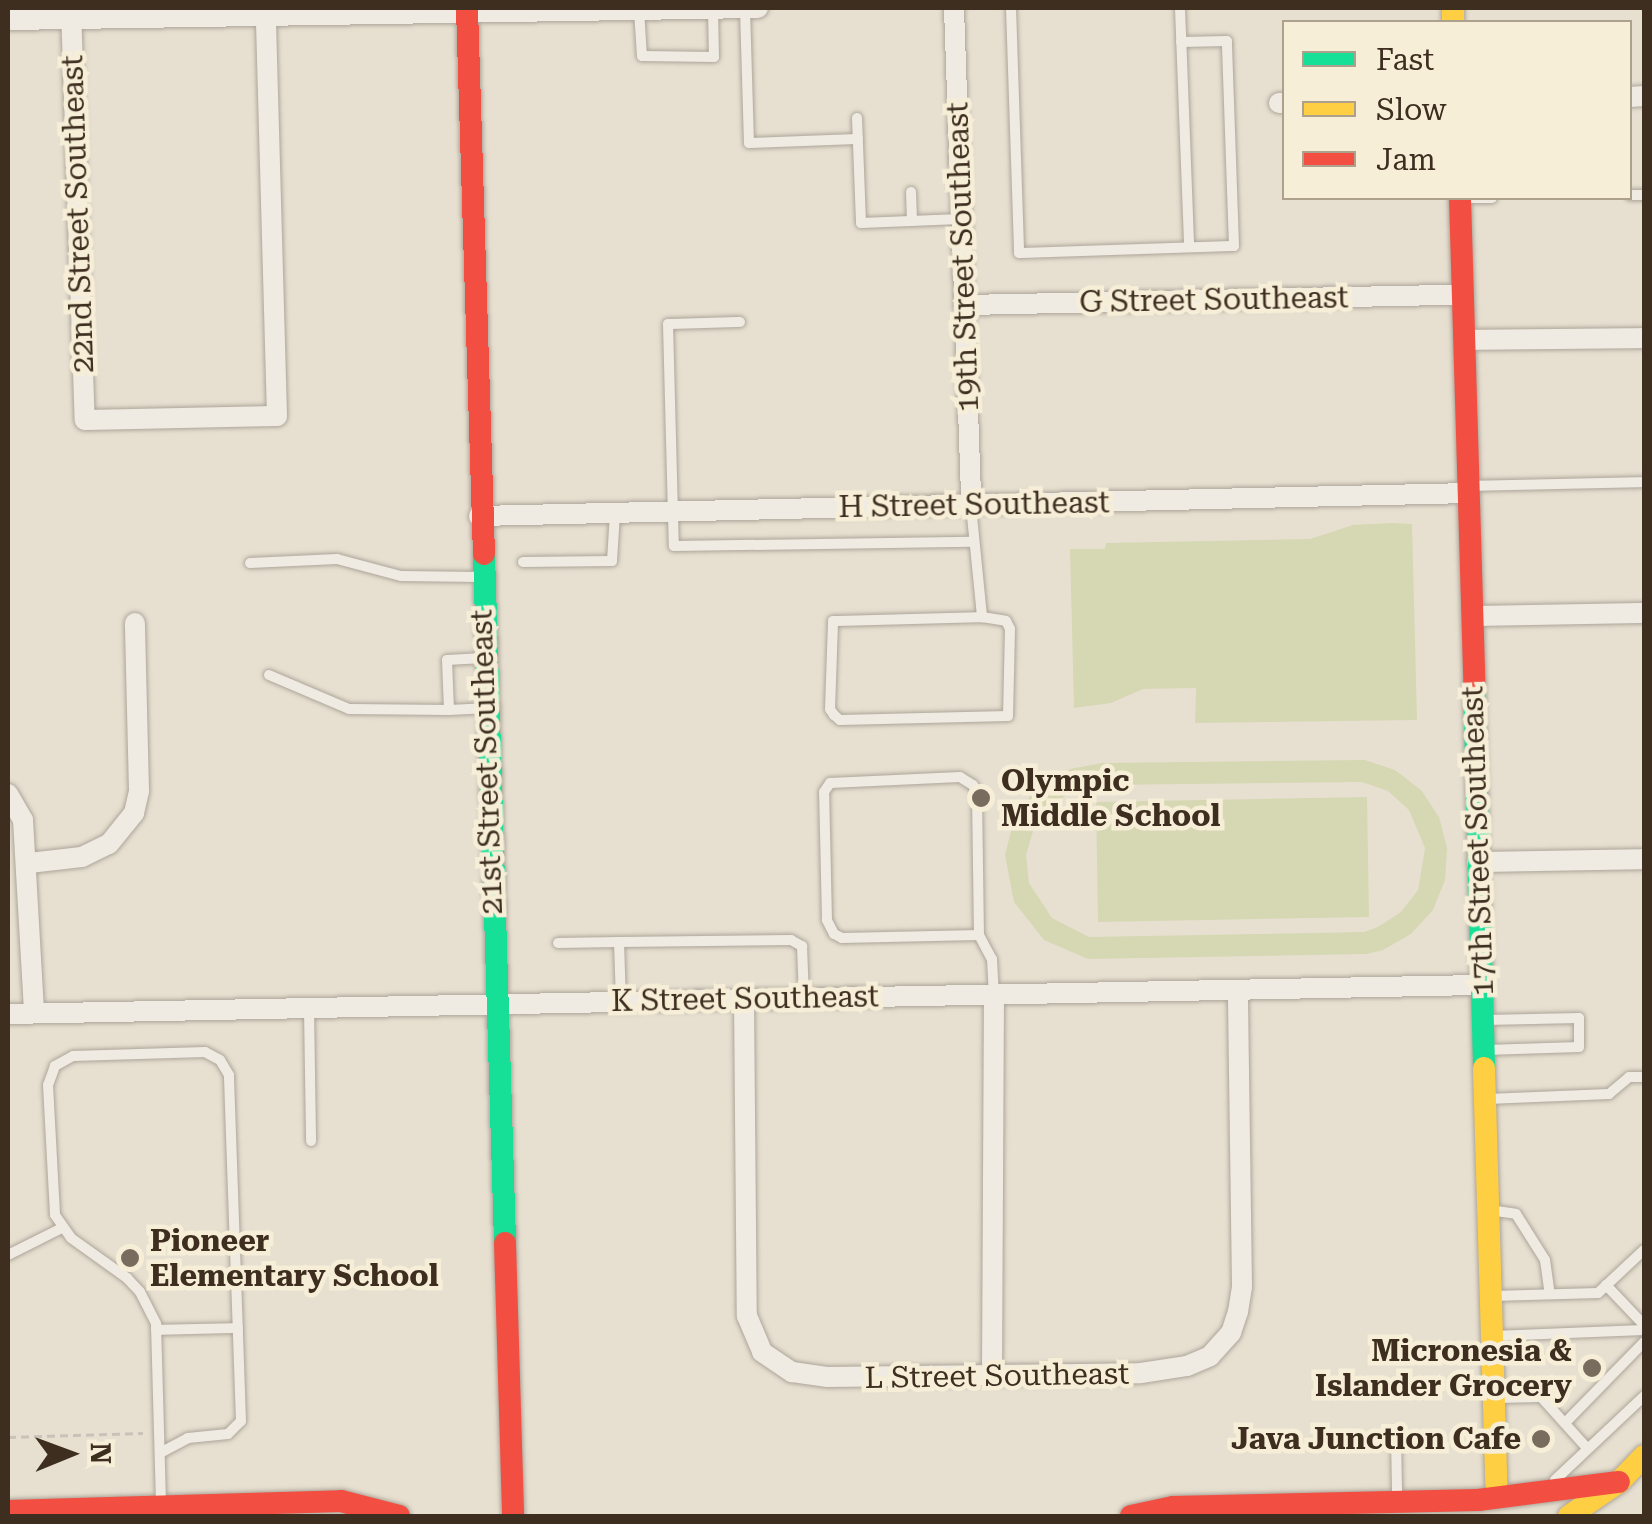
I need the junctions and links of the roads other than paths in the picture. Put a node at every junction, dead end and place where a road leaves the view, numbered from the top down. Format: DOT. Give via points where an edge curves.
graph roads {
  1 [pos="712,8"];
  2 [pos="724,8"];
  3 [pos="745,8"];
  4 [pos="758,8"];
  5 [pos="954,8"];
  6 [pos="1011,8"];
  7 [pos="1180,8"];
  8 [pos="467,10"];
  9 [pos="640,10"];
  10 [pos="320,12"];
  11 [pos="71,14"];
  12 [pos="266,17"];
  13 [pos="8,20"];
  14 [pos="1182,42"];
  15 [pos="857,118"];
  16 [pos="858,139"];
  17 [pos="911,192"];
  18 [pos="1460,200"];
  19 [pos="961,219"];
  20 [pos="912,221"];
  21 [pos="1188,248"];
  22 [pos="1463,295"];
  23 [pos="966,305"];
  24 [pos="740,322"];
  25 [pos="1644,338"];
  26 [pos="1464,340"];
  27 [pos="1644,482"];
  28 [pos="1468,489"];
  29 [pos="972,506"];
  30 [pos="672,512"];
  31 [pos="615,513"];
  32 [pos="479,516"];
  33 [pos="974,542"];
  34 [pos="523,562"];
  35 [pos="250,563"];
  36 [pos="481,577"];
  37 [pos="1644,613"];
  38 [pos="1472,616"];
  39 [pos="982,618"];
  40 [pos="135,622"];
  41 [pos="483,658"];
  42 [pos="268,675"];
  43 [pos="485,708"];
  44 [pos="449,710"];
  45 [pos="8,794"];
  46 [pos="1644,859"];
  47 [pos="1477,862"];
  48 [pos="28,863"];
  49 [pos="979,935"];
  50 [pos="620,942"];
  51 [pos="558,943"];
  52 [pos="1482,985"];
  53 [pos="1238,990"];
  54 [pos="994,994"];
  55 [pos="804,998"];
  56 [pos="744,999"];
  57 [pos="621,1002"];
  58 [pos="495,1004"];
  59 [pos="309,1008"];
  60 [pos="34,1013"];
  61 [pos="8,1014"];
  62 [pos="1483,1020"];
  63 [pos="1484,1050"];
  64 [pos="1644,1076"];
  65 [pos="1485,1099"];
  66 [pos="311,1141"];
  67 [pos="1488,1210"];
  68 [pos="62,1228"];
  69 [pos="1644,1250"];
  70 [pos="8,1255"];
  71 [pos="1606,1285"];
  72 [pos="1550,1294"];
  73 [pos="1491,1296"];
  74 [pos="238,1328"];
  75 [pos="1644,1328"];
  76 [pos="156,1330"];
  77 [pos="1492,1336"];
  78 [pos="1644,1342"];
  79 [pos="992,1374"];
  80 [pos="1644,1396"];
  81 [pos="1494,1398"];
  82 [pos="1565,1423"];
  83 [pos="1396,1437"];
  84 [pos="1587,1448"];
  85 [pos="160,1453"];
  86 [pos="1644,1456"];
  87 [pos="1555,1480"];
  88 [pos="1618,1482"];
  89 [pos="1644,1482"];
  90 [pos="1497,1500"];
  91 [pos="1407,1504"];
  92 [pos="161,1507"];
  93 [pos="266,1510"];
  94 [pos="1270,1510"];
  95 [pos="15,1512"];
  96 [pos="399,1516"];
  97 [pos="513,1516"];
  98 [pos="1131,1516"];
  99 [pos="1569,1516"];
  100 [pos="1602,1516"];
  1 -- 2 [label="street"];
  1 -- 9 [label="street"];
  1 -- 9 [label="lane" via="714,56 642,56"];
  2 -- 3 [label="street"];
  3 -- 4 [label="street"];
  3 -- 16 [label="lane" via="749,142"];
  5 -- 19 [label="street, 19th Street Southeast"];
  6 -- 21 [label="lane" via="1020,254"];
  7 -- 14 [label="lane"];
  8 -- 9 [label="street"];
  8 -- 10 [label="street"];
  8 -- 32 [label="street, 21st Street Southeast"];
  10 -- 12 [label="street"];
  11 -- 12 [label="street"];
  11 -- 12 [label="street, 22nd Street Southeast" via="85,420 276,416"];
  11 -- 13 [label="street"];
  14 -- 21 [label="lane"];
  14 -- 21 [label="lane" via="1227,41 1234,246"];
  15 -- 16 [label="lane"];
  16 -- 20 [label="lane" via="861,223"];
  17 -- 20 [label="lane"];
  18 -- 22 [label="street, 17th Street Southeast"];
  19 -- 20 [label="lane"];
  19 -- 23 [label="street, 19th Street Southeast"];
  22 -- 23 [label="street, G Street Southeast"];
  22 -- 26 [label="street, 17th Street Southeast"];
  23 -- 29 [label="street, 19th Street Southeast"];
  24 -- 30 [label="lane" via="668,324"];
  25 -- 26 [label="street"];
  26 -- 28 [label="street, 17th Street Southeast"];
  27 -- 28 [label="lane"];
  28 -- 29 [label="street, H Street Southeast"];
  28 -- 38 [label="street, 17th Street Southeast"];
  29 -- 30 [label="street, H Street Southeast"];
  29 -- 33 [label="lane"];
  30 -- 31 [label="street, H Street Southeast"];
  30 -- 33 [label="lane" via="674,546"];
  31 -- 32 [label="street, H Street Southeast"];
  31 -- 34 [label="lane" via="612,561"];
  32 -- 36 [label="street, 21st Street Southeast"];
  33 -- 39 [label="lane"];
  35 -- 36 [label="lane" via="338,559 402,576"];
  36 -- 41 [label="street, 21st Street Southeast"];
  37 -- 38 [label="street"];
  38 -- 47 [label="street, 17th Street Southeast"];
  39 -- 39 [label="lane" via="1006,622 1010,629 1008,716 834,716 833,621"];
  40 -- 48 [label="street" via="140,791 134,812 126,828 96,851"];
  41 -- 43 [label="street, 21st Street Southeast"];
  41 -- 44 [label="lane" via="447,660"];
  42 -- 44 [label="lane" via="349,709"];
  43 -- 44 [label="lane"];
  43 -- 58 [label="street, 21st Street Southeast"];
  45 -- 48 [label="street" via="24,820"];
  46 -- 47 [label="street"];
  47 -- 52 [label="street, 17th Street Southeast"];
  48 -- 60 [label="street"];
  49 -- 49 [label="lane" via="973,785 960,777 830,783 824,792 827,920 834,934"];
  49 -- 54 [label="lane" via="992,959"];
  50 -- 51 [label="lane"];
  50 -- 55 [label="lane" via="792,940 802,946"];
  50 -- 57 [label="lane"];
  52 -- 53 [label="street, K Street Southeast"];
  52 -- 62 [label="street, 17th Street Southeast"];
  53 -- 54 [label="street, K Street Southeast"];
  53 -- 79 [label="street, L Street Southeast" via="1242,1286 1231,1333 1201,1361 1141,1374"];
  54 -- 55 [label="street, K Street Southeast"];
  54 -- 79 [label="street"];
  55 -- 56 [label="street, K Street Southeast"];
  56 -- 57 [label="street, K Street Southeast"];
  56 -- 79 [label="street, L Street Southeast" via="747,1316 762,1352 792,1372 864,1378"];
  57 -- 58 [label="street, K Street Southeast"];
  58 -- 59 [label="street, K Street Southeast"];
  58 -- 97 [label="street, 21st Street Southeast"];
  59 -- 60 [label="street, K Street Southeast"];
  59 -- 66 [label="lane"];
  60 -- 61 [label="street, K Street Southeast"];
  62 -- 63 [label="street, 17th Street Southeast"];
  62 -- 63 [label="lane" via="1579,1018 1580,1047"];
  63 -- 65 [label="street, 17th Street Southeast"];
  64 -- 65 [label="lane" via="1629,1077 1608,1094"];
  65 -- 67 [label="street, 17th Street Southeast"];
  67 -- 72 [label="lane" via="1516,1214 1545,1260"];
  67 -- 73 [label="street, 17th Street Southeast"];
  68 -- 70 [label="lane"];
  68 -- 74 [label="lane" via="52,1200 48,1084 55,1066 80,1055 214,1055 229,1075"];
  68 -- 76 [label="lane" via="140,1292"];
  69 -- 71 [label="lane"];
  71 -- 72 [label="lane" via="1598,1293"];
  71 -- 75 [label="lane"];
  72 -- 73 [label="lane"];
  73 -- 77 [label="street, 17th Street Southeast"];
  74 -- 76 [label="lane"];
  74 -- 85 [label="lane" via="241,1422 223,1436 188,1438"];
  75 -- 77 [label="lane"];
  76 -- 85 [label="lane"];
  77 -- 81 [label="street, 17th Street Southeast"];
  78 -- 82 [label="lane"];
  80 -- 84 [label="lane"];
  81 -- 82 [label="lane" via="1541,1397"];
  81 -- 90 [label="street, 17th Street Southeast"];
  82 -- 84 [label="lane"];
  83 -- 91 [label="lane"];
  84 -- 87 [label="lane"];
  85 -- 92 [label="lane"];
  86 -- 88 [label="street"];
  87 -- 88 [label="street"];
  87 -- 90 [label="street"];
  88 -- 89 [label="street"];
  88 -- 90 [label="street"];
  88 -- 99 [label="street"];
  88 -- 100 [label="street"];
  90 -- 91 [label="street"];
  91 -- 94 [label="street"];
  92 -- 93 [label="street"];
  92 -- 95 [label="street"];
  93 -- 96 [label="street" via="341,1500"];
  94 -- 98 [label="street" via="1156,1508"];
}
